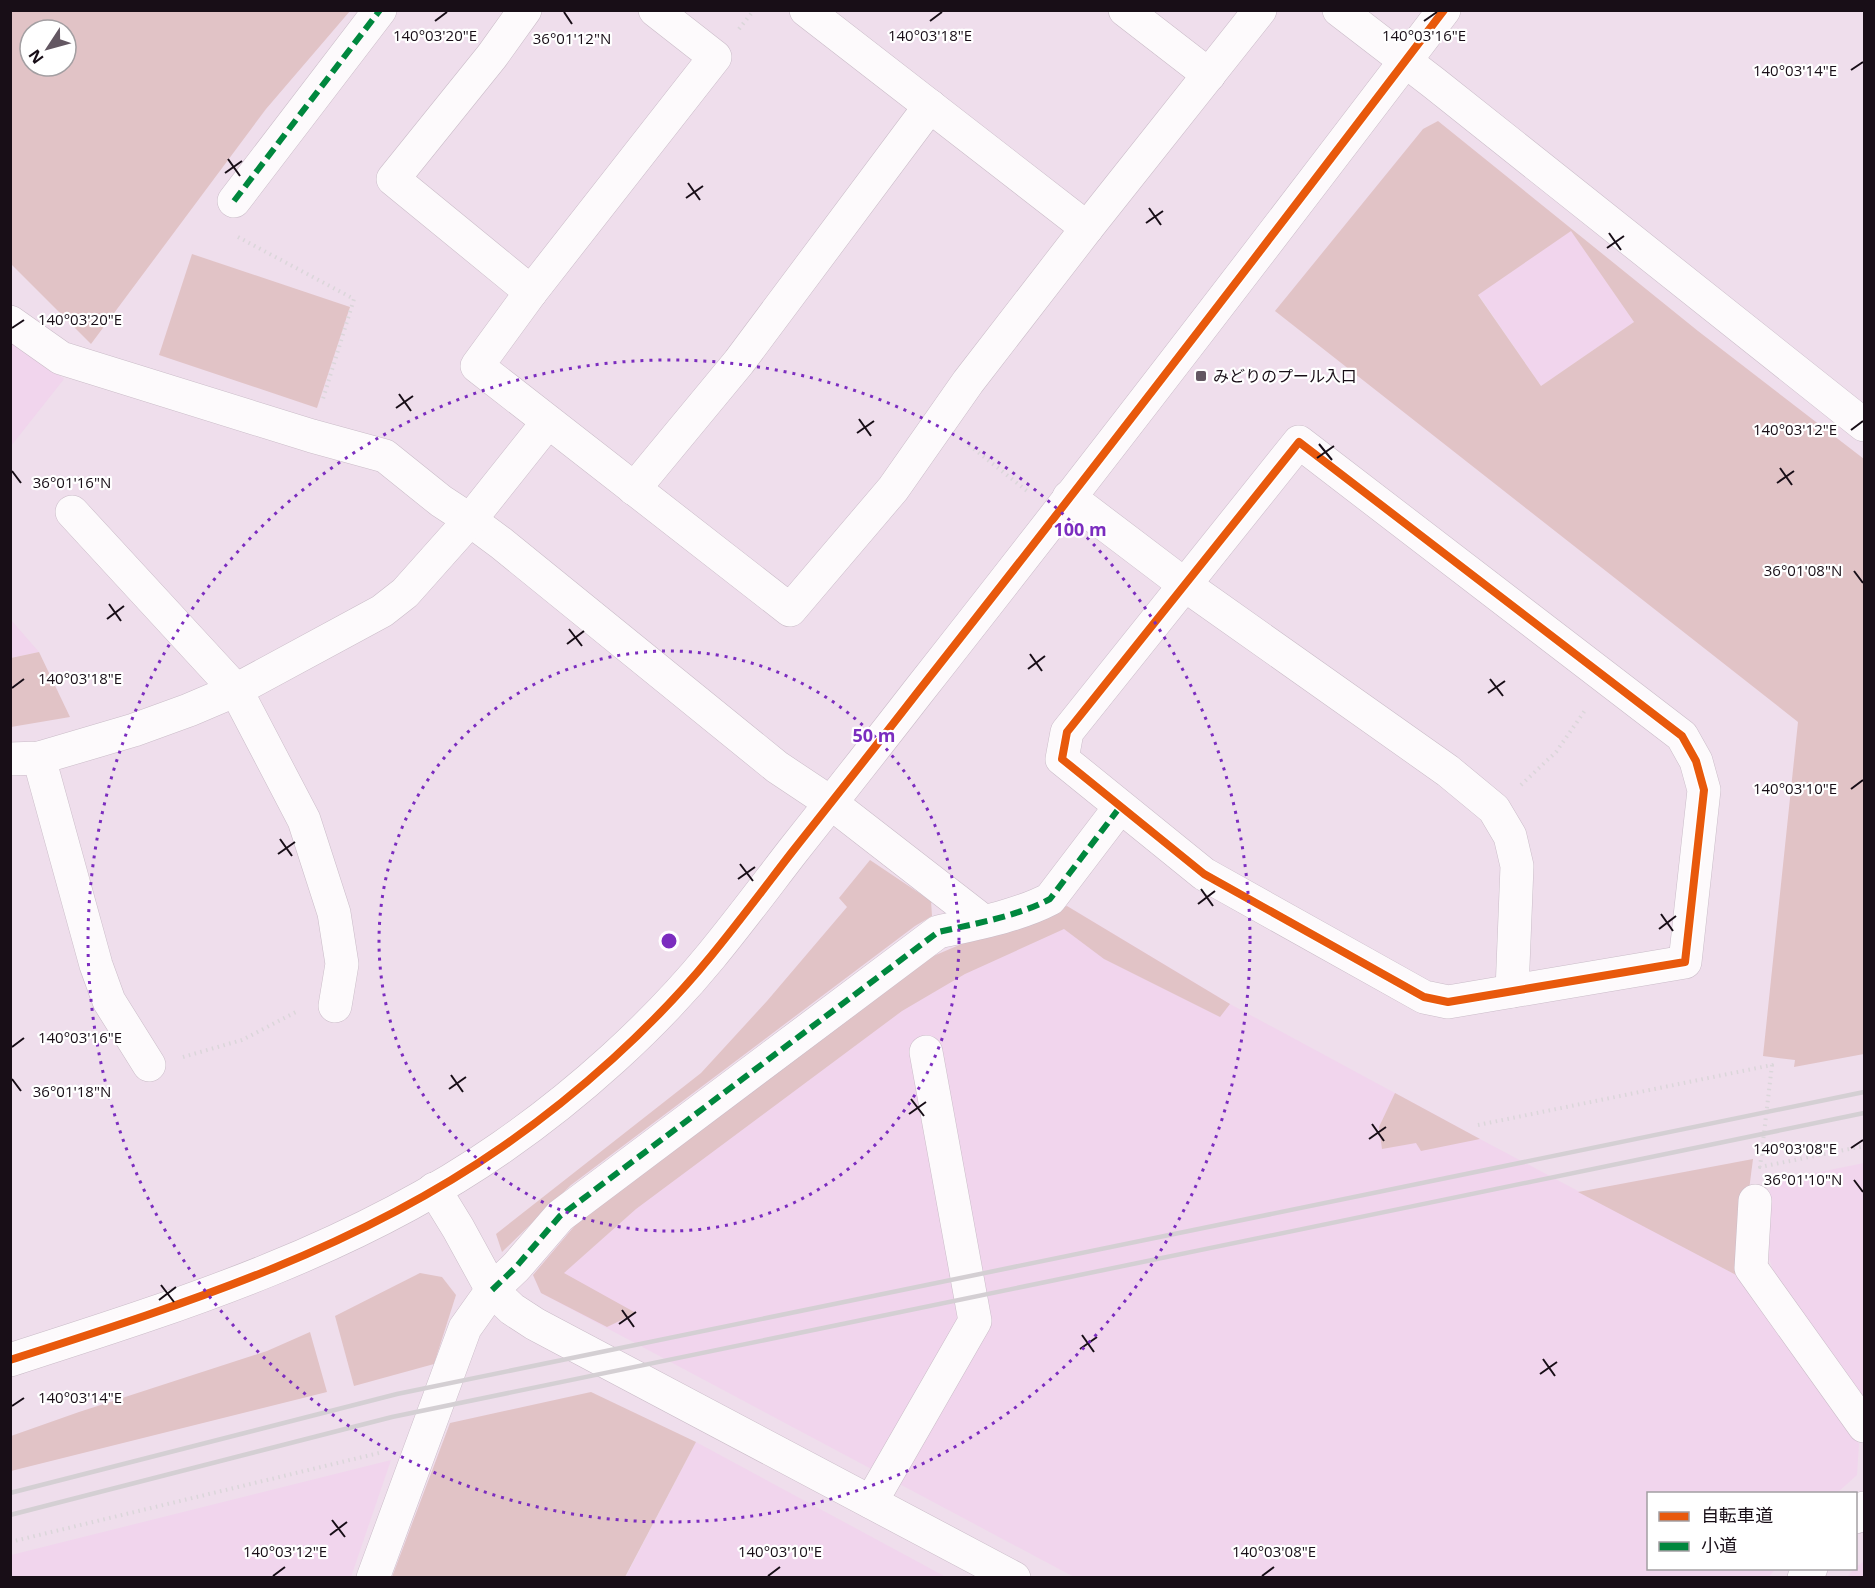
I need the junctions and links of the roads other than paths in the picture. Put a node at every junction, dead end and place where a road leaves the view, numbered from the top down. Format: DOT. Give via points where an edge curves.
graph roads {
  1 [pos="380,10"];
  2 [pos="525,10"];
  3 [pos="655,10"];
  4 [pos="806,10"];
  5 [pos="1125,10"];
  6 [pos="1260,10"];
  7 [pos="1339,10"];
  8 [pos="1444,10"];
  9 [pos="1406,61"];
  10 [pos="1209,75"];
  11 [pos="930,106"];
  12 [pos="234,201"];
  13 [pos="1087,228"];
  14 [pos="531,292"];
  15 [pos="10,322"];
  16 [pos="548,422"];
  17 [pos="1864,425"];
  18 [pos="634,489"];
  19 [pos="1069,496"];
  20 [pos="72,512"];
  21 [pos="471,519"];
  22 [pos="1185,585"];
  23 [pos="237,690"];
  24 [pos="25,758"];
  25 [pos="831,803"];
  26 [pos="1120,807"];
  27 [pos="983,921"];
  28 [pos="1512,991"];
  29 [pos="337,995"];
  30 [pos="926,1052"];
  31 [pos="149,1065"];
  32 [pos="434,1190"];
  33 [pos="1755,1201"];
  34 [pos="492,1290"];
  35 [pos="10,1360"];
  36 [pos="1864,1426"];
  37 [pos="871,1502"];
  38 [pos="374,1578"];
  39 [pos="1014,1578"];
  1 -- 12 [label="street"];
  2 -- 14 [label="street" via="393,179"];
  3 -- 14 [label="street" via="715,57"];
  4 -- 11 [label="street"];
  5 -- 10 [label="street"];
  6 -- 10 [label="street"];
  7 -- 9 [label="street"];
  8 -- 9 [label="street"];
  9 -- 17 [label="street"];
  9 -- 19 [label="street"];
  10 -- 13 [label="street"];
  11 -- 13 [label="street"];
  11 -- 18 [label="street" via="739,362"];
  13 -- 18 [label="street" via="968,382 893,489 790,610"];
  14 -- 16 [label="street" via="477,366"];
  15 -- 21 [label="street" via="61,357 385,456 441,501"];
  16 -- 18 [label="street"];
  16 -- 21 [label="street"];
  19 -- 22 [label="street"];
  19 -- 25 [label="street"];
  20 -- 23 [label="street"];
  21 -- 23 [label="street" via="405,593 382,611"];
  21 -- 25 [label="street" via="777,767"];
  22 -- 26 [label="street" via="1068,732 1062,759"];
  22 -- 28 [label="street" via="1448,771 1494,809 1510,836 1517,866"];
  22 -- 28 [label="street" via="1299,442 1682,736 1696,760 1704,790 1685,962"];
  23 -- 24 [label="street" via="134,730"];
  23 -- 29 [label="street" via="304,820 334,913 342,964"];
  24 -- 31 [label="street" via="109,1001"];
  25 -- 27 [label="street"];
  25 -- 32 [label="street" via="709,959 662,1010 573,1093 502,1148"];
  26 -- 27 [label="street" via="1050,899"];
  26 -- 28 [label="street" via="1204,874 1424,997 1448,1002"];
  27 -- 34 [label="street" via="938,932 856,992 560,1216"];
  30 -- 37 [label="street" via="975,1321"];
  32 -- 34 [label="street"];
  32 -- 35 [label="street" via="316,1251 237,1285"];
  33 -- 36 [label="street" via="1751,1268"];
  34 -- 37 [label="street" via="535,1324"];
  34 -- 38 [label="street" via="465,1328"];
  37 -- 39 [label="street"];
}
